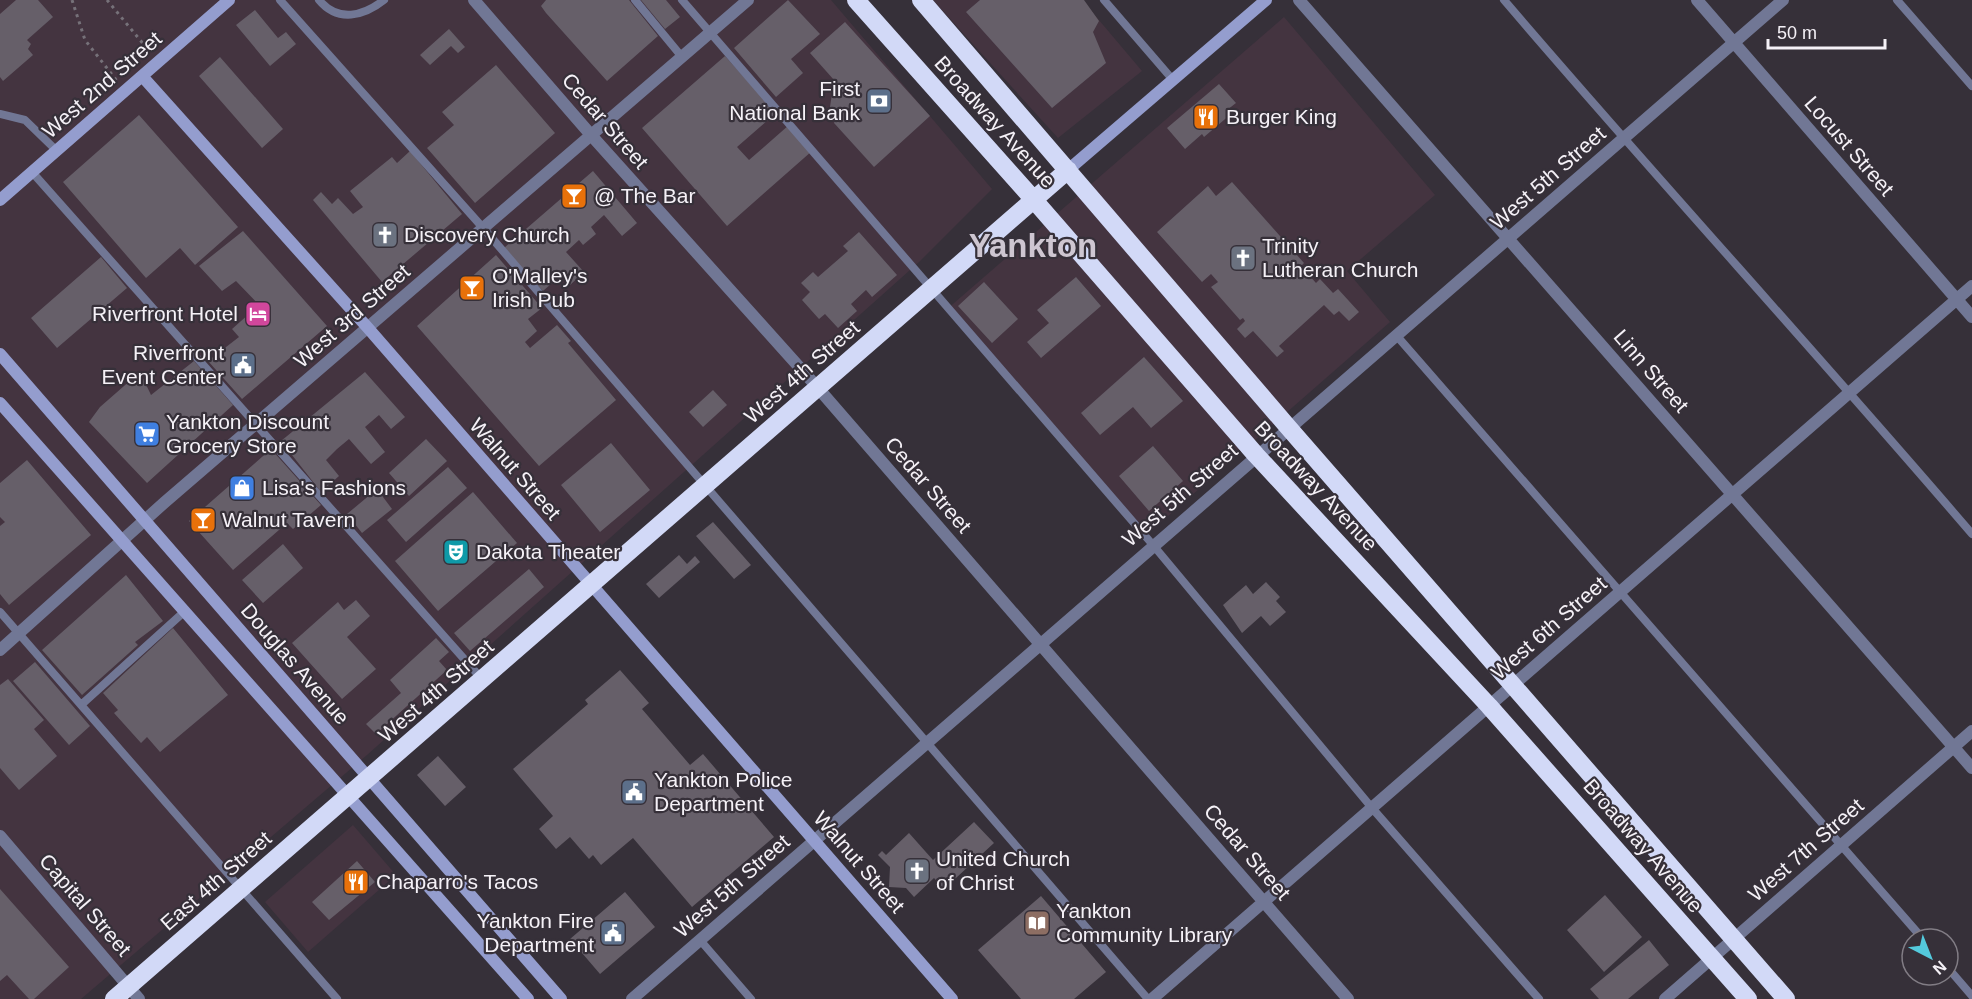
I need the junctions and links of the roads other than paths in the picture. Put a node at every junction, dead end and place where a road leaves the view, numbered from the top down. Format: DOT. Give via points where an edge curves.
graph roads {
  1 [pos="229,0"];
  2 [pos="280,0"];
  3 [pos="319,0"];
  4 [pos="384,0"];
  5 [pos="474,0"];
  6 [pos="635,0"];
  7 [pos="682,0"];
  8 [pos="748,0"];
  9 [pos="856,0"];
  10 [pos="921,0"];
  11 [pos="1104,0"];
  12 [pos="1266,0"];
  13 [pos="1299,0"];
  14 [pos="1504,0"];
  15 [pos="1697,0"];
  16 [pos="1783,0"];
  17 [pos="1897,0"];
  18 [pos="711,32"];
  19 [pos="1733,43"];
  20 [pos="682,57"];
  21 [pos="142,76"];
  22 [pos="1173,80"];
  23 [pos="1972,86"];
  24 [pos="0,114"];
  25 [pos="591,135"];
  26 [pos="1623,139"];
  27 [pos="57,151"];
  28 [pos="1068,170"];
  29 [pos="32,172"];
  30 [pos="0,200"];
  31 [pos="1034,200"];
  32 [pos="484,229"];
  33 [pos="1508,238"];
  34 [pos="1972,286"];
  35 [pos="933,288"];
  36 [pos="1957,300"];
  37 [pos="1972,317"];
  38 [pos="368,328"];
  39 [pos="1396,335"];
  40 [pos="0,354"];
  41 [pos="818,388"];
  42 [pos="1851,392"];
  43 [pos="0,402"];
  44 [pos="256,425"];
  45 [pos="1288,428"];
  46 [pos="1256,455"];
  47 [pos="705,486"];
  48 [pos="1733,494"];
  49 [pos="145,521"];
  50 [pos="1972,534"];
  51 [pos="123,542"];
  52 [pos="1153,545"];
  53 [pos="591,585"];
  54 [pos="1620,592"];
  55 [pos="184,611"];
  56 [pos="0,612"];
  57 [pos="18,634"];
  58 [pos="1040,643"];
  59 [pos="0,650"];
  60 [pos="483,680"];
  61 [pos="1514,685"];
  62 [pos="81,705"];
  63 [pos="1489,706"];
  64 [pos="1972,731"];
  65 [pos="926,743"];
  66 [pos="1953,747"];
  67 [pos="1972,768"];
  68 [pos="369,778"];
  69 [pos="348,796"];
  70 [pos="1372,808"];
  71 [pos="0,837"];
  72 [pos="814,840"];
  73 [pos="1842,845"];
  74 [pos="242,889"];
  75 [pos="1264,901"];
  76 [pos="1913,927"];
  77 [pos="1733,939"];
  78 [pos="700,940"];
  79 [pos="1712,959"];
  80 [pos="1960,982"];
  81 [pos="134,993"];
  82 [pos="1972,996"];
  83 [pos="114,999"];
  84 [pos="337,999"];
  85 [pos="528,999"];
  86 [pos="561,999"];
  87 [pos="632,999"];
  88 [pos="751,999"];
  89 [pos="952,999"];
  90 [pos="1150,999"];
  91 [pos="1348,999"];
  92 [pos="1539,999"];
  93 [pos="1665,999"];
  94 [pos="1748,999"];
  95 [pos="1786,999"];
  1 -- 21 [label="street, West 2nd Street"];
  2 -- 32 [label="lane"];
  3 -- 4 [label="lane" via="341,15 361,15"];
  5 -- 25 [label="street, Cedar Street"];
  6 -- 20 [label="lane"];
  7 -- 18 [label="lane"];
  8 -- 18 [label="street, West 3rd Street"];
  9 -- 31 [label="highway, Broadway Avenue"];
  10 -- 28 [label="highway, Broadway Avenue"];
  11 -- 22 [label="lane"];
  12 -- 22 [label="street, West 4th Street"];
  13 -- 33 [label="street, Linn Street"];
  14 -- 26 [label="lane"];
  15 -- 19 [label="street, Locust Street"];
  16 -- 19 [label="street, West 5th Street"];
  17 -- 23 [label="lane"];
  18 -- 20 [label="street, West 3rd Street"];
  18 -- 35 [label="lane"];
  19 -- 26 [label="street, West 5th Street"];
  19 -- 36 [label="street, Locust Street"];
  20 -- 25 [label="street, West 3rd Street"];
  21 -- 27 [label="street, West 2nd Street"];
  21 -- 38 [label="street, Walnut Street"];
  22 -- 28 [label="street, West 4th Street"];
  24 -- 27 [label="lane" via="25,120"];
  25 -- 32 [label="street, West 3rd Street"];
  25 -- 41 [label="street, Cedar Street"];
  26 -- 33 [label="street, West 5th Street"];
  26 -- 42 [label="lane"];
  27 -- 29 [label="street, West 2nd Street"];
  28 -- 31 [label="highway, West 4th Street"];
  28 -- 45 [label="highway, Broadway Avenue"];
  29 -- 30 [label="street, West 2nd Street"];
  29 -- 44 [label="lane"];
  31 -- 35 [label="highway, West 4th Street"];
  31 -- 46 [label="highway, Broadway Avenue"];
  32 -- 38 [label="street, West 3rd Street"];
  32 -- 47 [label="lane"];
  33 -- 39 [label="street, West 5th Street"];
  33 -- 48 [label="street, Linn Street"];
  34 -- 36 [label="street, West 6th Street"];
  35 -- 41 [label="highway, West 4th Street"];
  35 -- 52 [label="lane"];
  36 -- 37 [label="street, Locust Street"];
  36 -- 42 [label="street, West 6th Street"];
  38 -- 44 [label="street, West 3rd Street"];
  38 -- 53 [label="street, Walnut Street"];
  39 -- 45 [label="street, West 5th Street"];
  39 -- 54 [label="lane"];
  40 -- 49 [label="street, Douglas Avenue"];
  41 -- 47 [label="highway, West 4th Street"];
  41 -- 58 [label="street, Cedar Street"];
  42 -- 48 [label="street, West 6th Street"];
  42 -- 50 [label="lane"];
  43 -- 51 [label="street"];
  44 -- 49 [label="street, West 3rd Street"];
  44 -- 60 [label="lane"];
  45 -- 46 [label="street, West 5th Street"];
  45 -- 61 [label="highway, Broadway Avenue"];
  46 -- 52 [label="street, West 5th Street"];
  46 -- 63 [label="highway, Broadway Avenue"];
  47 -- 53 [label="highway, West 4th Street"];
  47 -- 65 [label="lane"];
  48 -- 54 [label="street, West 6th Street"];
  48 -- 66 [label="street, Linn Street"];
  49 -- 51 [label="street, West 3rd Street"];
  49 -- 68 [label="street, Douglas Avenue"];
  51 -- 55 [label="street"];
  51 -- 57 [label="street, West 3rd Street"];
  52 -- 58 [label="street, West 5th Street"];
  52 -- 70 [label="lane"];
  53 -- 60 [label="highway, West 4th Street"];
  53 -- 72 [label="street, Walnut Street"];
  54 -- 61 [label="street, West 6th Street"];
  54 -- 73 [label="lane"];
  55 -- 62 [label="lane"];
  55 -- 69 [label="street"];
  56 -- 57 [label="lane"];
  57 -- 59 [label="street, West 3rd Street"];
  57 -- 62 [label="lane"];
  58 -- 65 [label="street, West 5th Street"];
  58 -- 75 [label="street, Cedar Street"];
  60 -- 68 [label="highway, West 4th Street"];
  61 -- 63 [label="street, West 6th Street"];
  61 -- 77 [label="highway, Broadway Avenue"];
  62 -- 74 [label="lane"];
  63 -- 70 [label="street, West 6th Street"];
  63 -- 79 [label="highway, Broadway Avenue"];
  64 -- 66 [label="street, West 7th Street"];
  65 -- 72 [label="street, West 5th Street"];
  65 -- 90 [label="lane"];
  66 -- 67 [label="street, Linn Street"];
  66 -- 73 [label="street, West 7th Street"];
  68 -- 69 [label="highway, West 4th Street"];
  68 -- 86 [label="street, Douglas Avenue"];
  69 -- 74 [label="highway, East 4th Street"];
  69 -- 85 [label="street"];
  70 -- 75 [label="street, West 6th Street"];
  70 -- 92 [label="lane"];
  71 -- 81 [label="street, Capital Street"];
  72 -- 78 [label="street, West 5th Street"];
  72 -- 89 [label="street, Walnut Street"];
  73 -- 76 [label="lane"];
  73 -- 77 [label="street, West 7th Street"];
  74 -- 81 [label="highway, East 4th Street"];
  74 -- 84 [label="lane"];
  75 -- 90 [label="street, West 6th Street"];
  75 -- 91 [label="street, Cedar Street"];
  77 -- 79 [label="street, West 7th Street"];
  77 -- 95 [label="highway, Broadway Avenue"];
  78 -- 87 [label="street, West 5th Street"];
  78 -- 88 [label="lane"];
  79 -- 93 [label="street, West 7th Street"];
  79 -- 94 [label="highway, Broadway Avenue"];
  80 -- 82 [label="lane"];
  81 -- 83 [label="highway, East 4th Street"];
}
